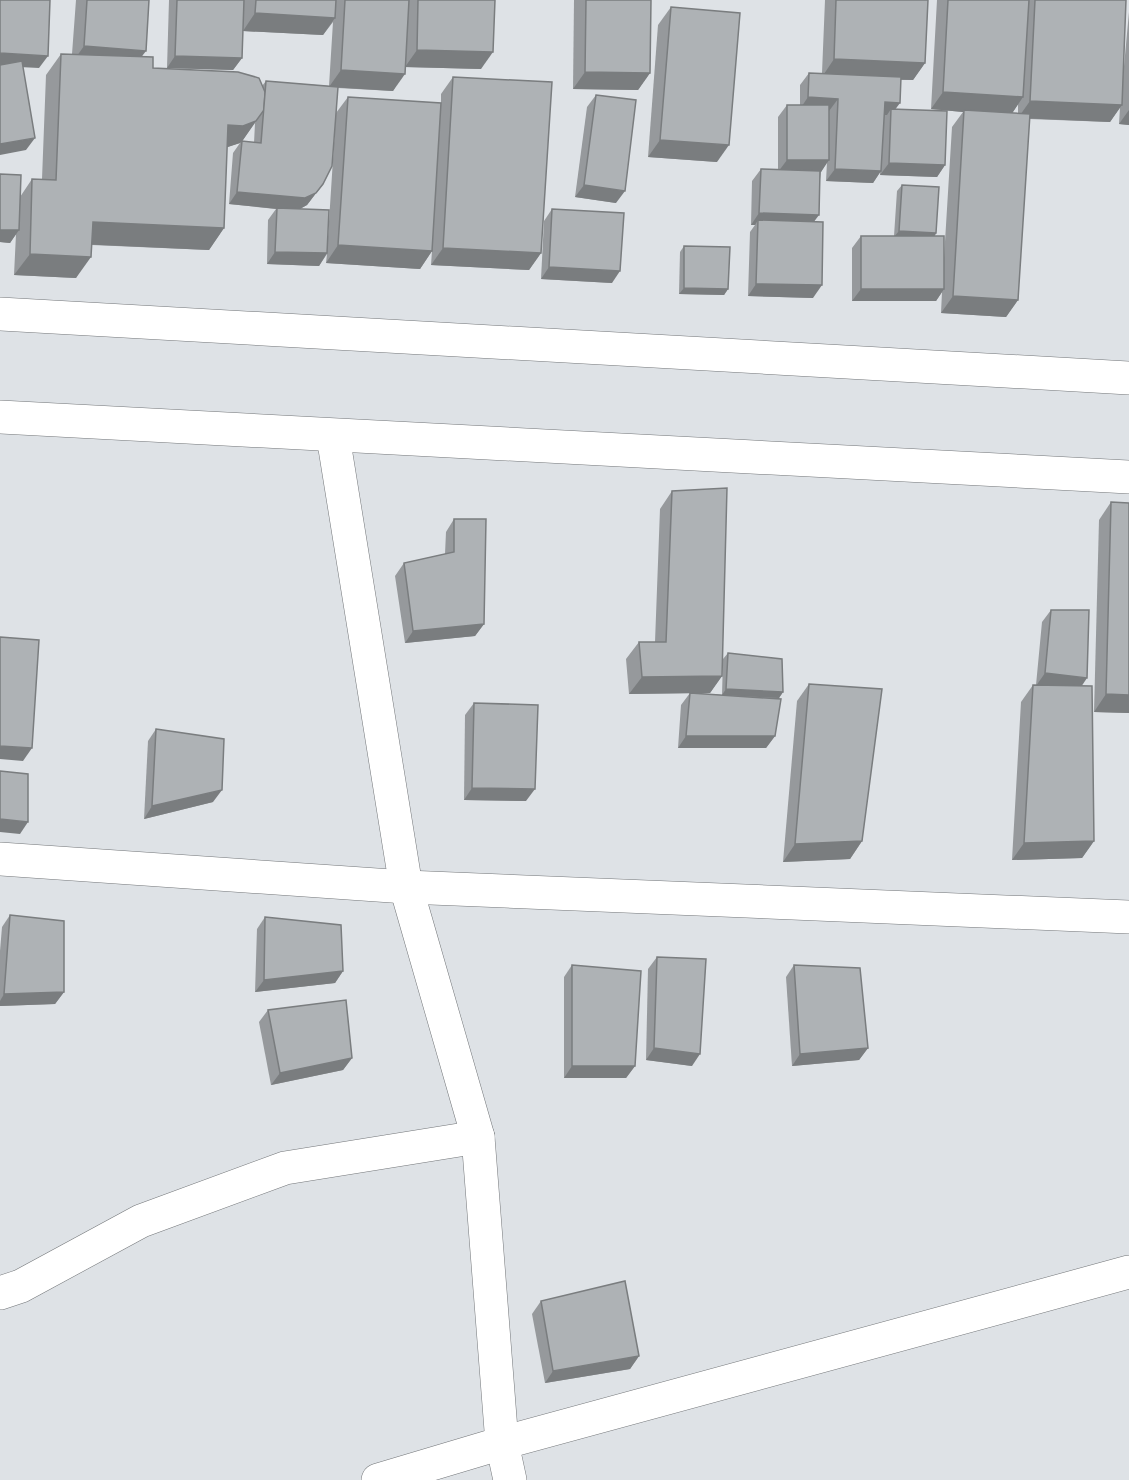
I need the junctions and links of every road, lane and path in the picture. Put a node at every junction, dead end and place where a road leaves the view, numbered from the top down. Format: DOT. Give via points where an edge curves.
graph roads {
  1 [pos="0,314"];
  2 [pos="1129,378"];
  3 [pos="0,417"];
  4 [pos="333,436"];
  5 [pos="1129,477"];
  6 [pos="0,858"];
  7 [pos="406,887"];
  8 [pos="1129,917"];
  9 [pos="478,1137"];
  10 [pos="1129,1272"];
  11 [pos="0,1293"];
  12 [pos="501,1443"];
  13 [pos="378,1480"];
  14 [pos="510,1480"];
  1 -- 2 [label="main road"];
  3 -- 4 [label="main road"];
  4 -- 5 [label="main road"];
  4 -- 7 [label="main road"];
  6 -- 7 [label="main road"];
  7 -- 8 [label="main road"];
  7 -- 9 [label="main road"];
  9 -- 11 [label="main road" via="285,1168 141,1221 21,1286"];
  9 -- 12 [label="main road"];
  10 -- 12 [label="main road"];
  12 -- 13 [label="main road"];
  12 -- 14 [label="main road"];
}
